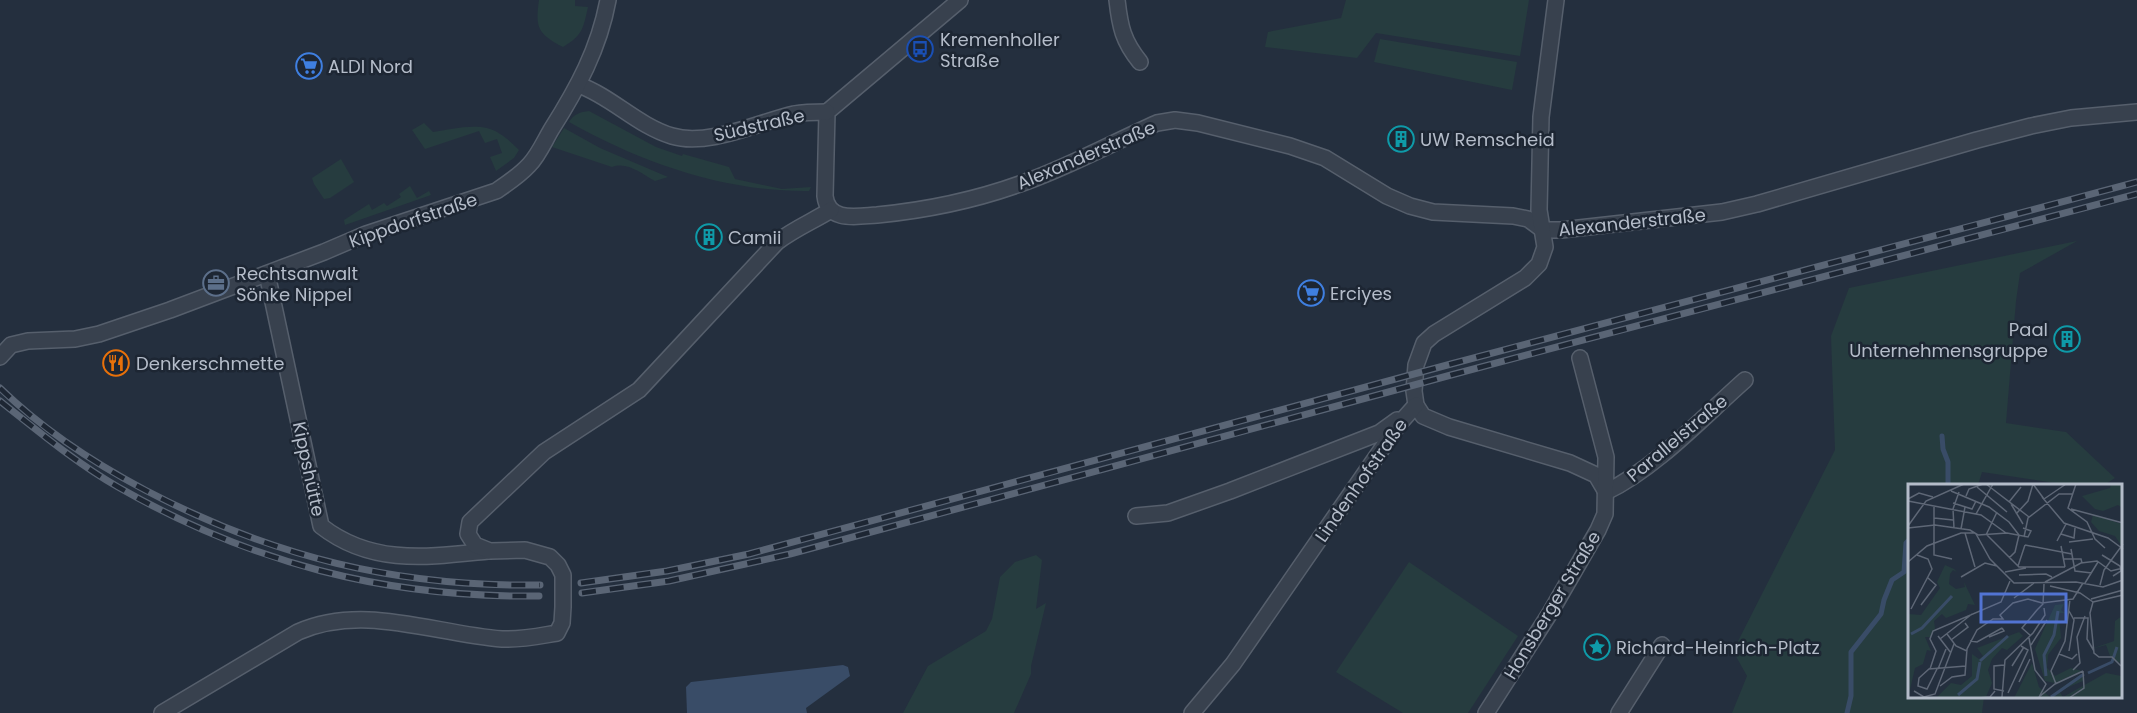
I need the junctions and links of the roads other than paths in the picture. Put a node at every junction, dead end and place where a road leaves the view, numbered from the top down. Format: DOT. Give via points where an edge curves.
graph roads {
  1 [pos="608,0"];
  2 [pos="960,0"];
  3 [pos="1117,0"];
  4 [pos="1556,0"];
  5 [pos="1140,62"];
  6 [pos="579,85"];
  7 [pos="827,112"];
  8 [pos="2137,112"];
  9 [pos="831,210"];
  10 [pos="1543,231"];
  11 [pos="267,274"];
  12 [pos="5,351"];
  13 [pos="1580,358"];
  14 [pos="1745,380"];
  15 [pos="1416,405"];
  16 [pos="1606,492"];
  17 [pos="1137,516"];
  18 [pos="490,551"];
  19 [pos="1662,645"];
  20 [pos="162,713"];
  21 [pos="1191,713"];
  22 [pos="1486,713"];
  23 [pos="1619,713"];
  1 -- 6 [label="street" via="603,25"];
  2 -- 7 [label="street"];
  3 -- 5 [label="street" via="1121,31"];
  4 -- 10 [label="street" via="1541,117 1539,210"];
  6 -- 7 [label="street, Südstraße" via="672,136 687,138 714,137 797,113"];
  6 -- 11 [label="street, Kippdorfstraße" via="530,164 496,191 366,234"];
  7 -- 9 [label="street" via="825,196"];
  8 -- 10 [label="street, Alexanderstraße" via="2071,117 2031,126 1722,212"];
  9 -- 10 [label="street, Alexanderstraße" via="852,217 909,212 965,201 1029,181 1157,123 1176,120 1242,133 1325,158 1410,206 1433,212 1513,216 1528,219"];
  9 -- 18 [label="street" via="777,242 639,390 544,452 470,522 468,534 475,545"];
  10 -- 15 [label="street" via="1545,247 1539,264 1525,278 1424,343 1416,365"];
  11 -- 12 [label="street, Kippdorfstraße" via="99,334 28,341"];
  11 -- 18 [label="street, Kippshütte" via="321,526 332,535 364,548 399,557"];
  13 -- 16 [label="street, Honsberger Straße" via="1606,457"];
  14 -- 16 [label="street, Parallelstraße" via="1648,467"];
  15 -- 16 [label="street" via="1423,416 1596,475"];
  15 -- 17 [label="street, Lindenhofstraße" via="1379,433 1168,513"];
  15 -- 21 [label="street, Lindenhofstraße" via="1233,664"];
  16 -- 22 [label="street, Honsberger Straße" via="1605,514 1598,530"];
  18 -- 20 [label="street" via="525,550 550,557 558,565 563,574 563,607 557,633 503,639 372,619 333,621 298,632"];
  19 -- 23 [label="street"];
}
